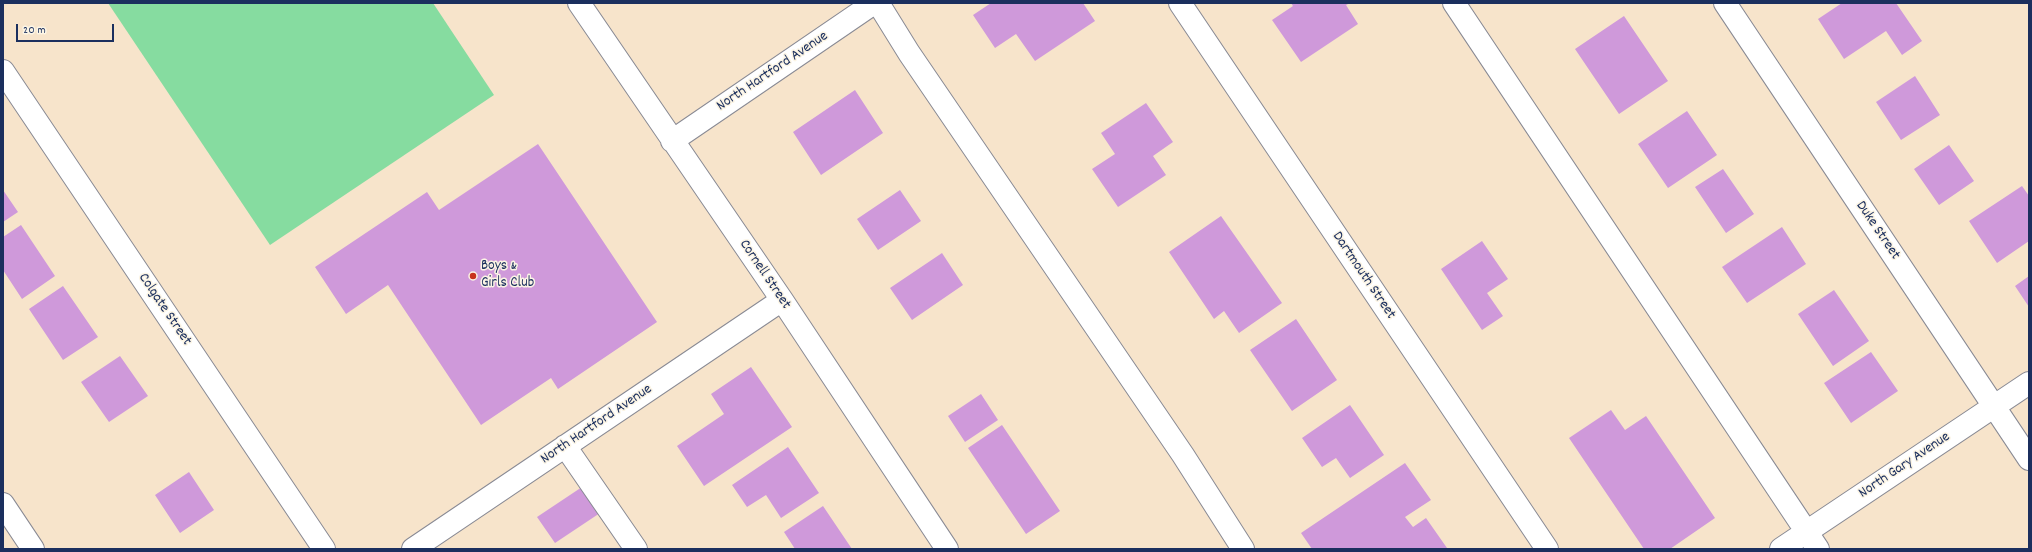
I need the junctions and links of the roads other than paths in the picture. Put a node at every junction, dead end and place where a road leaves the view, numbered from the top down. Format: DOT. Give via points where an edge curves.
graph roads {
  1 [pos="579,3"];
  2 [pos="874,3"];
  3 [pos="878,3"];
  4 [pos="1180,3"];
  5 [pos="1454,3"];
  6 [pos="1725,3"];
  7 [pos="3,71"];
  8 [pos="672,141"];
  9 [pos="782,300"];
  10 [pos="2029,382"];
  11 [pos="1994,406"];
  12 [pos="565,446"];
  13 [pos="2029,459"];
  14 [pos="3,504"];
  15 [pos="1812,541"];
  16 [pos="33,549"];
  17 [pos="324,549"];
  18 [pos="413,549"];
  19 [pos="636,549"];
  20 [pos="947,549"];
  21 [pos="1243,549"];
  22 [pos="1547,549"];
  23 [pos="1781,549"];
  1 -- 8 [label="street, Cornell Street"];
  2 -- 8 [label="street, North Hartford Avenue"];
  3 -- 21 [label="street" via="909,53 1183,455"];
  4 -- 22 [label="street, Dartmouth Street"];
  5 -- 15 [label="street"];
  6 -- 11 [label="street, Duke Street"];
  7 -- 17 [label="street, Colgate Street"];
  8 -- 9 [label="street, Cornell Street"];
  9 -- 12 [label="street, North Hartford Avenue"];
  9 -- 20 [label="street, Cornell Street"];
  10 -- 11 [label="street, North Gary Avenue"];
  11 -- 13 [label="street, Duke Street"];
  11 -- 15 [label="street, North Gary Avenue"];
  12 -- 18 [label="street, North Hartford Avenue"];
  12 -- 19 [label="street"];
  14 -- 16 [label="street"];
  15 -- 23 [label="street, North Gary Avenue"];
}
